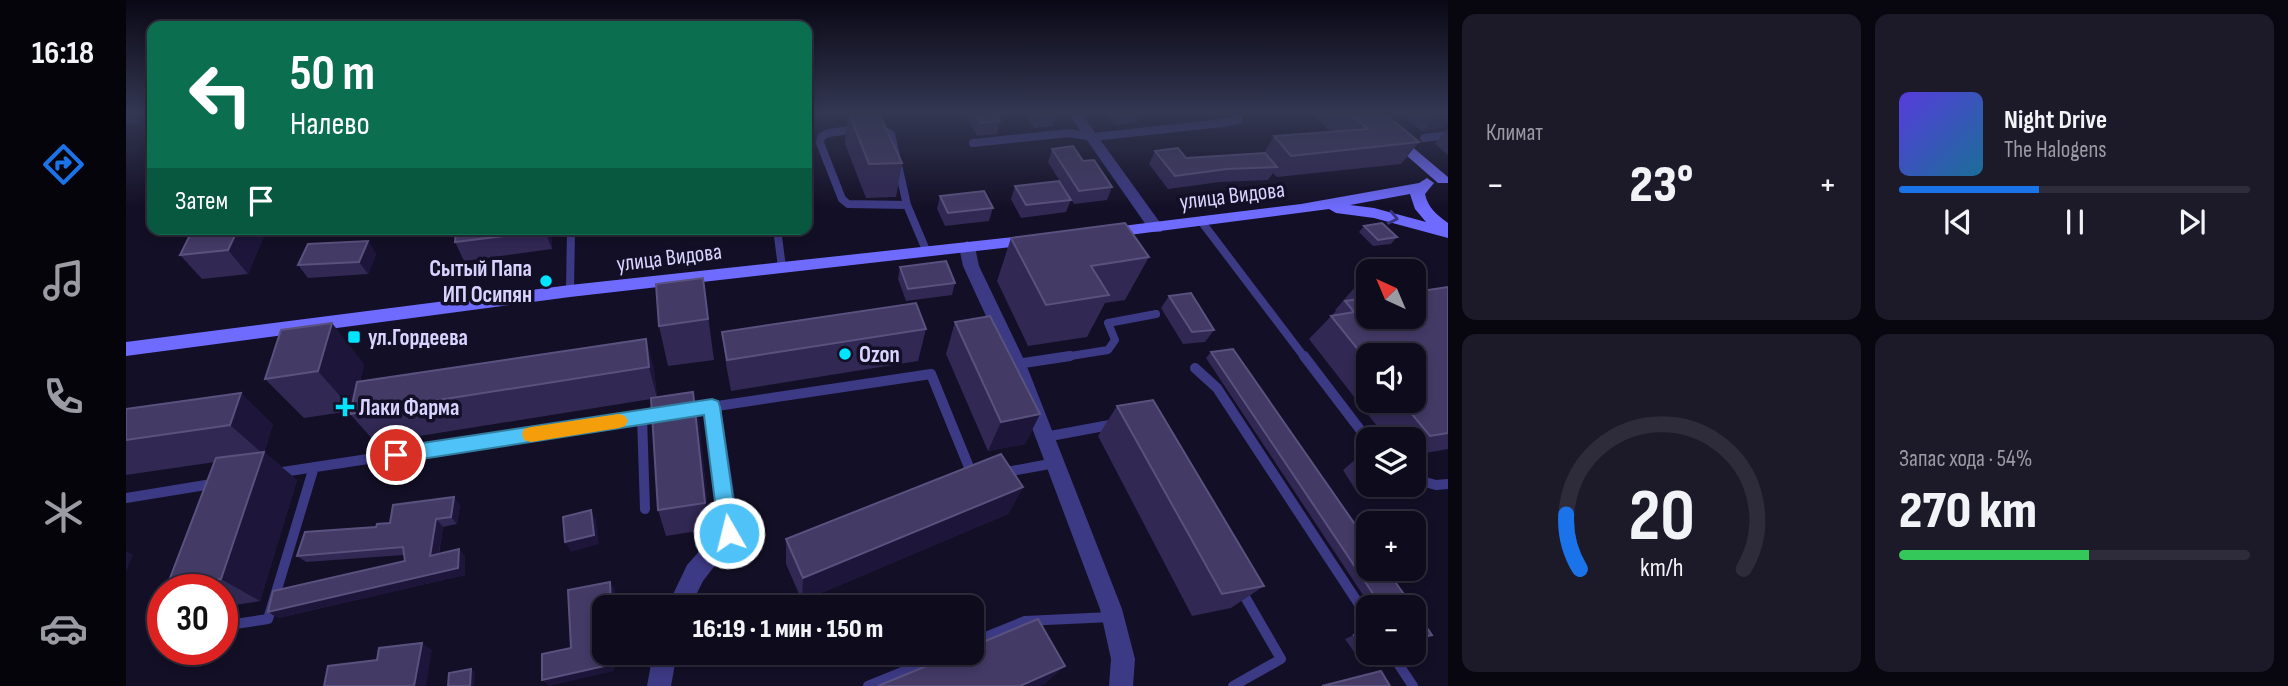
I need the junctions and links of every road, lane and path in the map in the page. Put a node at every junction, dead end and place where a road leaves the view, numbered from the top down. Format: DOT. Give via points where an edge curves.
graph roads {
  1 [pos="821,145"];
  2 [pos="893,145"];
  3 [pos="1099,145"];
  4 [pos="1403,145"];
  5 [pos="1446,180"];
  6 [pos="1421,187"];
  7 [pos="907,205"];
  8 [pos="1301,209"];
  9 [pos="1201,221"];
  10 [pos="1156,228"];
  11 [pos="1448,231"];
  12 [pos="1089,234"];
  13 [pos="571,235"];
  14 [pos="778,235"];
  15 [pos="1048,239"];
  16 [pos="967,247"];
  17 [pos="926,250"];
  18 [pos="782,267"];
  19 [pos="570,291"];
  20 [pos="1156,314"];
  21 [pos="126,349"];
  22 [pos="1017,364"];
  23 [pos="1195,368"];
  24 [pos="712,407"];
  25 [pos="642,417"];
  26 [pos="1130,422"];
  27 [pos="1358,427"];
  28 [pos="1045,437"];
  29 [pos="1055,463"];
  30 [pos="314,467"];
  31 [pos="270,474"];
  32 [pos="974,478"];
  33 [pos="231,481"];
  34 [pos="961,482"];
  35 [pos="1426,482"];
  36 [pos="1448,484"];
  37 [pos="126,498"];
  38 [pos="645,509"];
  39 [pos="1232,575"];
  40 [pos="684,595"];
  41 [pos="1356,600"];
  42 [pos="1113,617"];
  43 [pos="238,624"];
  44 [pos="984,638"];
  45 [pos="663,665"];
  46 [pos="920,665"];
  47 [pos="1399,665"];
  48 [pos="659,686"];
  49 [pos="868,686"];
  50 [pos="1121,686"];
  51 [pos="1233,686"];
  52 [pos="1413,686"];
  1 -- 7 [label="lane" via="842,200 848,204"];
  2 -- 7 [label="lane"];
  3 -- 10 [label="street"];
  4 -- 5 [label="street"];
  5 -- 6 [label="street"];
  6 -- 8 [label="street"];
  6 -- 11 [label="street" via="1418,201 1423,210"];
  7 -- 17 [label="lane"];
  8 -- 9 [label="street, улица Видова"];
  8 -- 11 [label="street, one-way" via="1374,213"];
  9 -- 10 [label="street, улица Видова"];
  9 -- 27 [label="lane"];
  10 -- 12 [label="street, улица Видова"];
  13 -- 19 [label="lane"];
  14 -- 18 [label="lane"];
  15 -- 16 [label="street, улица Видова"];
  16 -- 17 [label="street, улица Видова"];
  16 -- 22 [label="street" via="971,266"];
  17 -- 18 [label="street, улица Видова"];
  18 -- 19 [label="street, улица Видова"];
  19 -- 21 [label="street, улица Видова"];
  20 -- 22 [label="lane" via="1108,323 1115,340 1108,351"];
  22 -- 28 [label="street"];
  23 -- 41 [label="lane" via="1217,388"];
  24 -- 25 [label="lane"];
  24 -- 32 [label="lane" via="931,374"];
  24 -- 40 [label="street" via="729,533 695,573"];
  25 -- 30 [label="lane"];
  25 -- 38 [label="lane"];
  26 -- 28 [label="lane"];
  28 -- 29 [label="street"];
  29 -- 32 [label="lane"];
  29 -- 42 [label="street"];
  30 -- 31 [label="lane"];
  30 -- 43 [label="lane" via="268,619"];
  32 -- 34 [label="lane"];
  33 -- 37 [label="lane"];
  35 -- 36 [label="lane"];
  39 -- 51 [label="lane" via="1281,659"];
  42 -- 44 [label="lane" via="1026,621"];
  42 -- 50 [label="street" via="1124,659"];
  45 -- 48 [label="street"];
  46 -- 49 [label="lane"];
  47 -- 52 [label="lane"];
}
